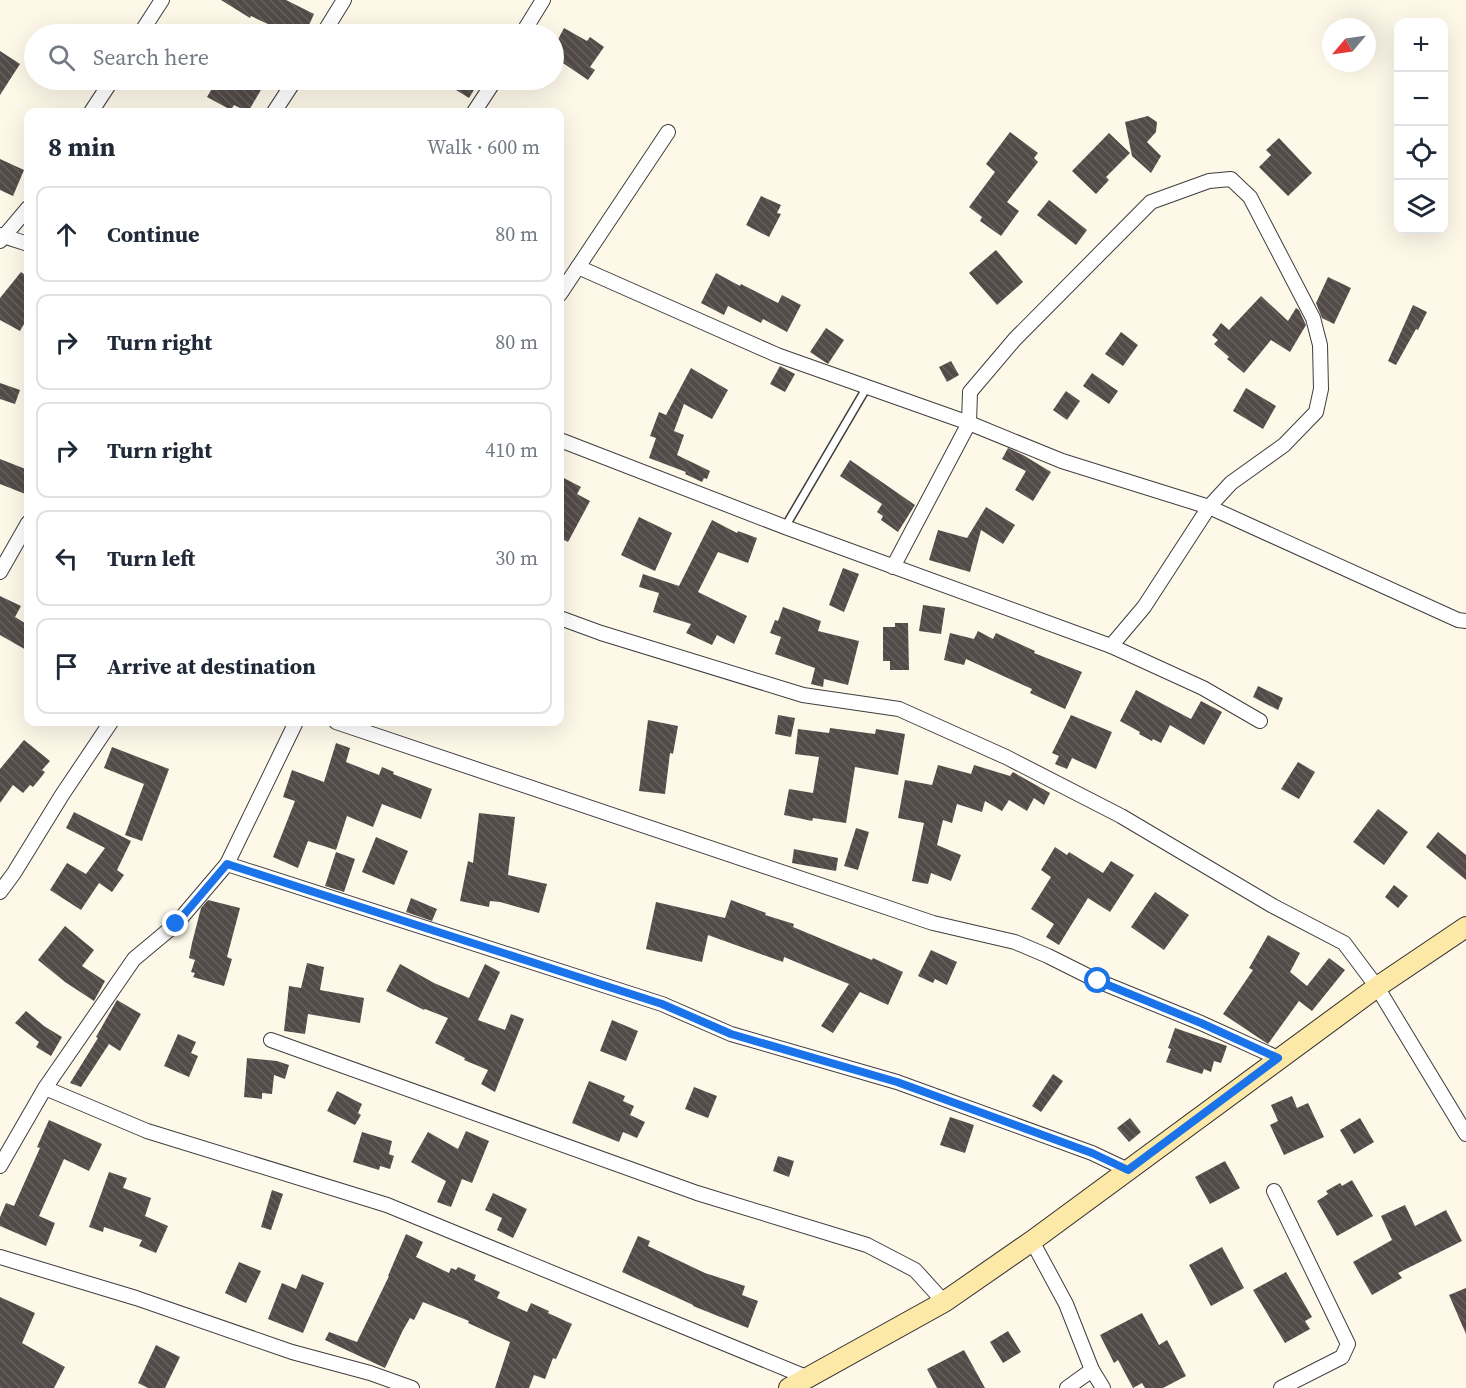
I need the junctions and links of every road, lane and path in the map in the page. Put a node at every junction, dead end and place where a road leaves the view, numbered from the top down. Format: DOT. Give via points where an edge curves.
graph roads {
  1 [pos="162,0"];
  2 [pos="344,0"];
  3 [pos="543,0"];
  4 [pos="146,24"];
  5 [pos="328,24"];
  6 [pos="528,24"];
  7 [pos="105,90"];
  8 [pos="288,90"];
  9 [pos="488,90"];
  10 [pos="94,108"];
  11 [pos="277,108"];
  12 [pos="477,108"];
  13 [pos="668,132"];
  14 [pos="24,212"];
  15 [pos="1,237"];
  16 [pos="24,243"];
  17 [pos="578,267"];
  18 [pos="564,288"];
  19 [pos="867,387"];
  20 [pos="969,423"];
  21 [pos="564,442"];
  22 [pos="1209,507"];
  23 [pos="785,526"];
  24 [pos="24,530"];
  25 [pos="892,567"];
  26 [pos="0,572"];
  27 [pos="564,619"];
  28 [pos="1466,621"];
  29 [pos="1111,646"];
  30 [pos="1260,721"];
  31 [pos="108,726"];
  32 [pos="294,726"];
  33 [pos="348,726"];
  34 [pos="227,864"];
  35 [pos="0,892"];
  36 [pos="1466,927"];
  37 [pos="1377,987"];
  38 [pos="271,1040"];
  39 [pos="1278,1058"];
  40 [pos="45,1088"];
  41 [pos="1466,1134"];
  42 [pos="0,1166"];
  43 [pos="1128,1170"];
  44 [pos="1274,1191"];
  45 [pos="1032,1241"];
  46 [pos="0,1257"];
  47 [pos="944,1302"];
  48 [pos="1092,1370"];
  49 [pos="806,1377"];
  50 [pos="412,1388"];
  51 [pos="789,1388"];
  52 [pos="1067,1388"];
  53 [pos="1103,1388"];
  54 [pos="1281,1388"];
  1 -- 4 [label="street"];
  2 -- 5 [label="street"];
  3 -- 6 [label="street"];
  7 -- 10 [label="street"];
  8 -- 11 [label="street"];
  9 -- 12 [label="street"];
  13 -- 17 [label="street"];
  14 -- 15 [label="street"];
  15 -- 16 [label="street"];
  17 -- 18 [label="street"];
  17 -- 19 [label="street" via="777,355"];
  19 -- 20 [label="street"];
  19 -- 23 [label="lane"];
  20 -- 22 [label="street" via="1062,461"];
  20 -- 22 [label="street" via="970,392 1015,339 1151,202 1209,181 1231,180 1250,197 1313,318 1320,345 1321,389 1316,412 1302,427 1231,483"];
  20 -- 25 [label="street"];
  21 -- 23 [label="street"];
  22 -- 28 [label="street"];
  22 -- 29 [label="street" via="1144,607"];
  23 -- 25 [label="street"];
  24 -- 26 [label="street"];
  25 -- 29 [label="street"];
  27 -- 37 [label="street" via="803,694 900,709 1121,816 1344,943"];
  29 -- 30 [label="street" via="1203,687"];
  31 -- 35 [label="street"];
  32 -- 34 [label="street"];
  33 -- 39 [label="street" via="933,923 1015,942"];
  34 -- 40 [label="street" via="176,924 134,959"];
  34 -- 43 [label="street" via="662,1004 731,1034 897,1082 1092,1153"];
  36 -- 37 [label="street"];
  37 -- 39 [label="street"];
  37 -- 41 [label="street"];
  38 -- 47 [label="street" via="697,1193 867,1245 915,1270"];
  39 -- 43 [label="street"];
  40 -- 42 [label="street"];
  40 -- 49 [label="street" via="147,1131 387,1205"];
  43 -- 45 [label="street"];
  44 -- 54 [label="street" via="1348,1344 1342,1357"];
  45 -- 47 [label="street"];
  45 -- 48 [label="street" via="1066,1304"];
  46 -- 50 [label="street"];
  47 -- 49 [label="street"];
  48 -- 52 [label="street"];
  48 -- 53 [label="street"];
  49 -- 51 [label="street"];
}
